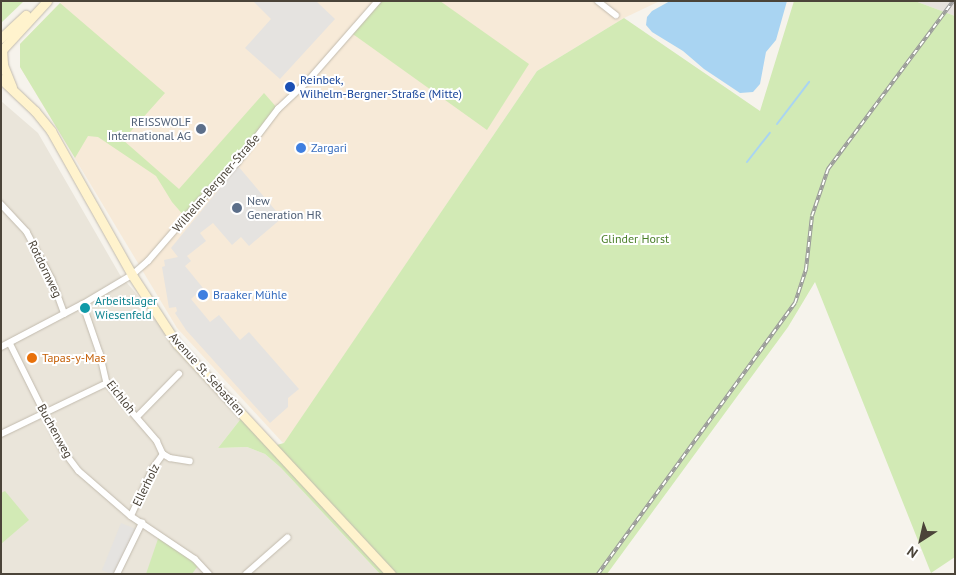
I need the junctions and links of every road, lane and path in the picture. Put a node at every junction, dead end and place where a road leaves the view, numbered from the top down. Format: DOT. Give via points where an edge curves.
graph roads {
  1 [pos="41,1"];
  2 [pos="47,1"];
  3 [pos="378,1"];
  4 [pos="598,1"];
  5 [pos="616,15"];
  6 [pos="1,38"];
  7 [pos="2,50"];
  8 [pos="1,79"];
  9 [pos="14,92"];
  10 [pos="1,204"];
  11 [pos="132,275"];
  12 [pos="83,304"];
  13 [pos="65,314"];
  14 [pos="10,342"];
  15 [pos="1,347"];
  16 [pos="179,374"];
  17 [pos="107,383"];
  18 [pos="44,413"];
  19 [pos="137,417"];
  20 [pos="1,434"];
  21 [pos="163,454"];
  22 [pos="190,461"];
  23 [pos="131,516"];
  24 [pos="142,523"];
  25 [pos="287,538"];
  26 [pos="118,574"];
  27 [pos="209,574"];
  28 [pos="246,574"];
  29 [pos="391,574"];
  1 -- 6 [label="main road"];
  2 -- 7 [label="main road"];
  3 -- 11 [label="street, Wilhelm-Bergner-Straße" via="307,82 278,109 230,171"];
  4 -- 5 [label="street"];
  7 -- 9 [label="main road" via="3,65"];
  8 -- 9 [label="main road, Avenue St. Sebastien"];
  9 -- 11 [label="main road, Avenue St. Sebastien" via="51,132"];
  10 -- 13 [label="street, Rotdornweg" via="27,232 52,279"];
  11 -- 12 [label="street, Wilhelm-Bergner-Straße"];
  11 -- 29 [label="main road, Avenue St. Sebastien" via="177,344"];
  12 -- 13 [label="street, Wilhelm-Bergner-Straße"];
  12 -- 17 [label="street, Eichloh"];
  13 -- 14 [label="street, Wilhelm-Bergner-Straße"];
  14 -- 15 [label="street, Wilhelm-Bergner-Straße"];
  14 -- 18 [label="street, Buchenweg"];
  16 -- 19 [label="street"];
  17 -- 18 [label="street"];
  17 -- 19 [label="street, Eichloh"];
  18 -- 20 [label="street"];
  18 -- 23 [label="street, Buchenweg" via="63,450 79,471"];
  19 -- 21 [label="street, Eichloh" via="157,441"];
  21 -- 22 [label="street, Ellerholz"];
  21 -- 23 [label="street, Ellerholz"];
  23 -- 24 [label="street, Buchenweg"];
  24 -- 26 [label="street"];
  24 -- 27 [label="street, Buchenweg" via="177,545"];
  25 -- 28 [label="street"];
}
